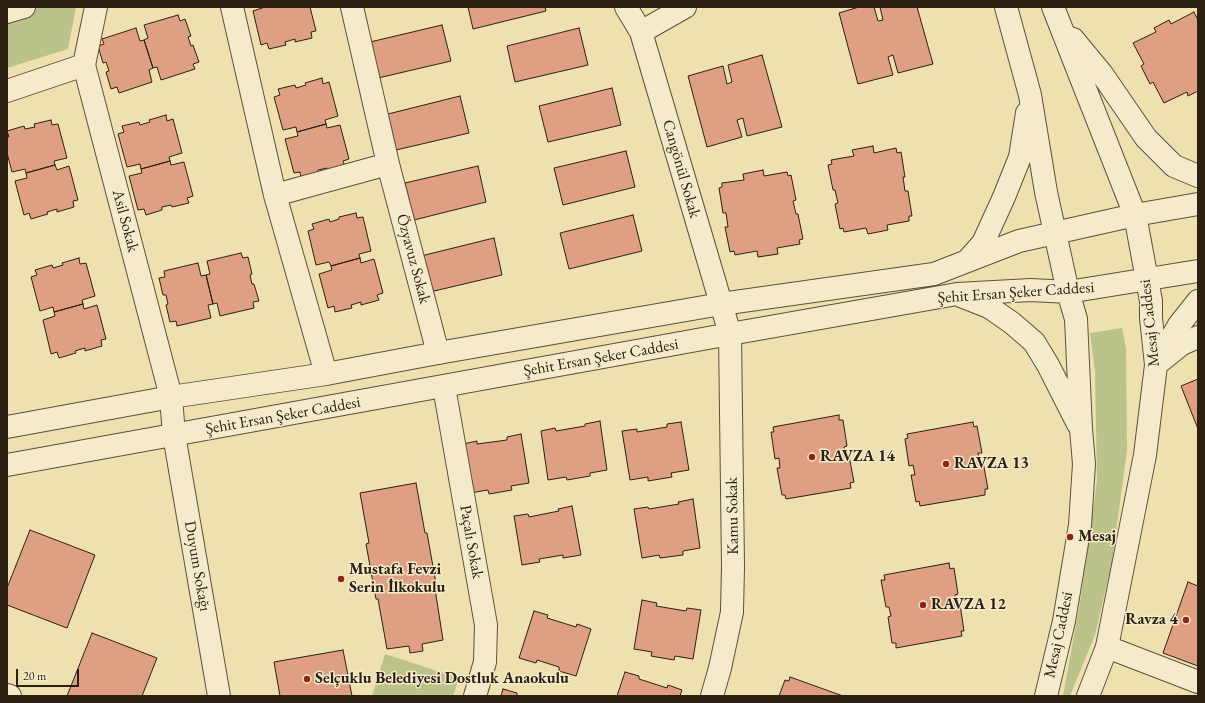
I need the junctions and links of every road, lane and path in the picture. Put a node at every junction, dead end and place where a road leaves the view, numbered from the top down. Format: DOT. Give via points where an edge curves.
graph roads {
  1 [pos="24,7"];
  2 [pos="96,7"];
  3 [pos="232,7"];
  4 [pos="352,7"];
  5 [pos="626,7"];
  6 [pos="685,7"];
  7 [pos="1006,7"];
  8 [pos="7,12"];
  9 [pos="1055,13"];
  10 [pos="641,32"];
  11 [pos="84,66"];
  12 [pos="7,91"];
  13 [pos="1030,95"];
  14 [pos="388,164"];
  15 [pos="1198,176"];
  16 [pos="275,195"];
  17 [pos="1198,204"];
  18 [pos="1135,216"];
  19 [pos="1055,233"];
  20 [pos="967,262"];
  21 [pos="1198,271"];
  22 [pos="1146,280"];
  23 [pos="1068,292"];
  24 [pos="957,294"];
  25 [pos="1198,301"];
  26 [pos="722,304"];
  27 [pos="730,334"];
  28 [pos="1198,337"];
  29 [pos="438,353"];
  30 [pos="1156,365"];
  31 [pos="326,374"];
  32 [pos="444,387"];
  33 [pos="171,397"];
  34 [pos="7,426"];
  35 [pos="1081,429"];
  36 [pos="174,435"];
  37 [pos="7,465"];
  38 [pos="1107,647"];
  39 [pos="1198,682"];
  40 [pos="219,696"];
  41 [pos="475,696"];
  42 [pos="712,696"];
  43 [pos="1046,696"];
  44 [pos="1088,696"];
  1 -- 8 [label="street"];
  2 -- 11 [label="street, Asil Sokak"];
  3 -- 16 [label="street, Şehit Ersan Şeker Caddesi"];
  4 -- 14 [label="street, Özyavuz Sokak"];
  5 -- 10 [label="street, Cangönül Sokak"];
  6 -- 10 [label="street"];
  7 -- 13 [label="street, Mesaj Caddesi"];
  9 -- 15 [label="street" via="1102,74 1146,138 1174,166"];
  9 -- 18 [label="street, Mesaj Caddesi"];
  10 -- 26 [label="street, Cangönül Sokak"];
  11 -- 12 [label="street"];
  11 -- 33 [label="street, Asil Sokak"];
  13 -- 19 [label="street, Mesaj Caddesi"];
  13 -- 20 [label="street" via="1020,158 983,243"];
  14 -- 16 [label="street"];
  14 -- 29 [label="street, Özyavuz Sokak"];
  16 -- 31 [label="street, Şehit Ersan Şeker Caddesi"];
  17 -- 18 [label="street, Şehit Ersan Şeker Caddesi"];
  18 -- 19 [label="street, Şehit Ersan Şeker Caddesi"];
  18 -- 22 [label="street, Mesaj Caddesi"];
  19 -- 20 [label="street, Şehit Ersan Şeker Caddesi" via="1019,241"];
  19 -- 23 [label="street, Mesaj Caddesi"];
  20 -- 26 [label="street, Şehit Ersan Şeker Caddesi" via="934,274"];
  21 -- 22 [label="street, Şehit Ersan Şeker Caddesi"];
  22 -- 23 [label="street, Şehit Ersan Şeker Caddesi"];
  22 -- 30 [label="street, Mesaj Caddesi"];
  23 -- 24 [label="street, Şehit Ersan Şeker Caddesi" via="1031,290"];
  23 -- 35 [label="street, Mesaj Caddesi" via="1076,319"];
  24 -- 27 [label="street, Şehit Ersan Şeker Caddesi"];
  24 -- 35 [label="street" via="989,307 1034,342"];
  25 -- 30 [label="street" via="1179,325"];
  26 -- 27 [label="street, Cangönül Sokak"];
  26 -- 29 [label="street, Şehit Ersan Şeker Caddesi"];
  27 -- 32 [label="street, Şehit Ersan Şeker Caddesi"];
  27 -- 42 [label="street, Kamu Sokak" via="732,612"];
  28 -- 30 [label="street" via="1182,344"];
  29 -- 31 [label="street, Şehit Ersan Şeker Caddesi"];
  30 -- 38 [label="street, Mesaj Caddesi" via="1145,455"];
  31 -- 33 [label="street, Şehit Ersan Şeker Caddesi"];
  32 -- 36 [label="street, Şehit Ersan Şeker Caddesi"];
  32 -- 41 [label="street, Paçalı Sokak" via="486,625 485,662"];
  33 -- 34 [label="street, Şehit Ersan Şeker Caddesi"];
  33 -- 36 [label="street, Asil Sokak"];
  35 -- 43 [label="street, Mesaj Caddesi" via="1084,464 1080,526 1064,621"];
  36 -- 37 [label="street, Şehit Ersan Şeker Caddesi"];
  36 -- 40 [label="street, Duyum Sokağı"];
  38 -- 39 [label="street"];
  38 -- 44 [label="street, Mesaj Caddesi"];
}
